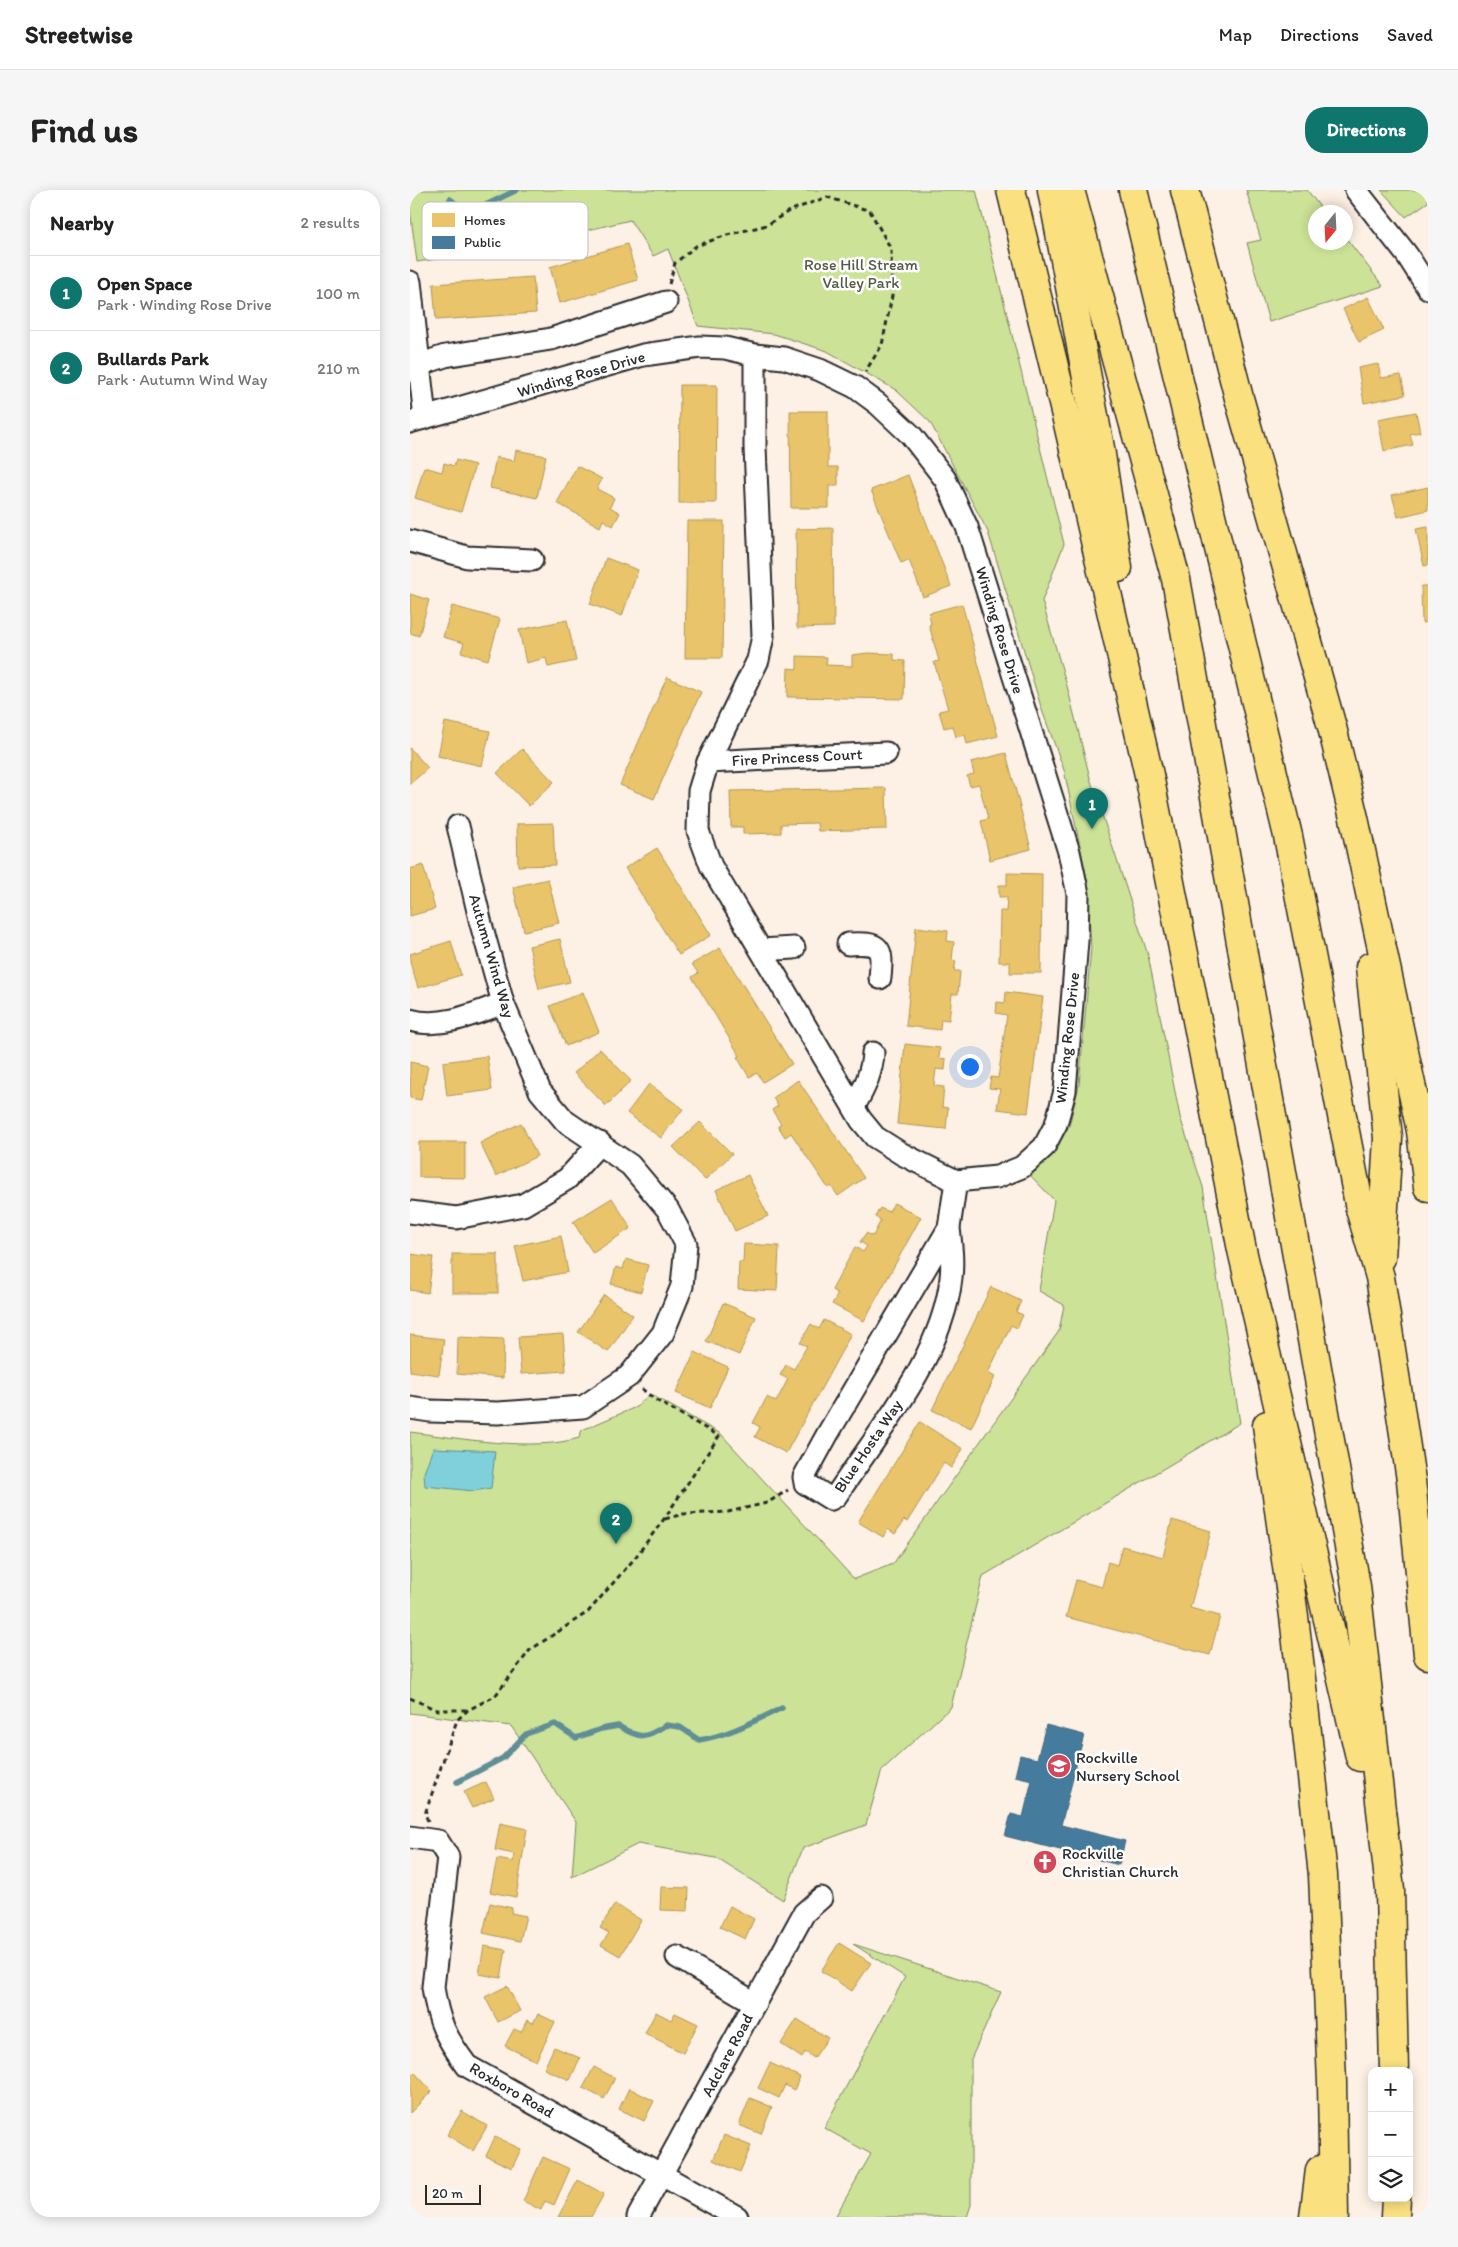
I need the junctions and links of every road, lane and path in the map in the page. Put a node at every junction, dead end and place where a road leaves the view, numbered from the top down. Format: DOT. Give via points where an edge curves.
graph roads {
  1 [pos="1011,190"];
  2 [pos="1052,190"];
  3 [pos="1070,190"];
  4 [pos="1133,190"];
  5 [pos="1185,190"];
  6 [pos="1356,190"];
  7 [pos="410,282"];
  8 [pos="1428,288"];
  9 [pos="668,293"];
  10 [pos="755,355"];
  11 [pos="415,367"];
  12 [pos="856,387"];
  13 [pos="418,420"];
  14 [pos="410,541"];
  15 [pos="532,560"];
  16 [pos="886,752"];
  17 [pos="708,762"];
  18 [pos="1149,775"];
  19 [pos="1354,818"];
  20 [pos="458,826"];
  21 [pos="848,944"];
  22 [pos="794,948"];
  23 [pos="761,950"];
  24 [pos="880,978"];
  25 [pos="503,1003"];
  26 [pos="410,1020"];
  27 [pos="873,1054"];
  28 [pos="854,1106"];
  29 [pos="600,1143"];
  30 [pos="956,1181"];
  31 [pos="1428,1187"];
  32 [pos="410,1212"];
  33 [pos="949,1228"];
  34 [pos="1242,1250"];
  35 [pos="1380,1276"];
  36 [pos="643,1389"];
  37 [pos="410,1408"];
  38 [pos="790,1488"];
  39 [pos="664,1519"];
  40 [pos="1428,1655"];
  41 [pos="410,1698"];
  42 [pos="468,1710"];
  43 [pos="410,1836"];
  44 [pos="438,1841"];
  45 [pos="1390,1890"];
  46 [pos="821,1898"];
  47 [pos="677,1958"];
  48 [pos="755,2003"];
  49 [pos="1394,2067"];
  50 [pos="1332,2082"];
  51 [pos="662,2175"];
  52 [pos="1396,2202"];
  53 [pos="638,2217"];
  54 [pos="737,2217"];
  55 [pos="1314,2217"];
  56 [pos="1334,2217"];
  57 [pos="1395,2217"];
  1 -- 18 [label="highway"];
  2 -- 18 [label="highway" via="1100,448"];
  3 -- 45 [label="highway" via="1176,579 1356,1586"];
  4 -- 35 [label="highway" via="1288,836 1360,1209"];
  5 -- 19 [label="highway"];
  6 -- 8 [label="street" via="1407,255"];
  7 -- 11 [label="street"];
  9 -- 11 [label="street" via="551,339 445,356"];
  9 -- 12 [label="path" via="675,263 696,246 766,225 789,211 827,197 870,211 891,249 892,296 882,345"];
  10 -- 12 [label="street, Winding Rose Drive" via="793,361"];
  10 -- 13 [label="street, Winding Rose Drive" via="726,348 700,347 644,355"];
  10 -- 17 [label="street" via="755,447 763,636 758,660"];
  11 -- 13 [label="street"];
  12 -- 30 [label="street, Winding Rose Drive" via="911,435 945,479 967,527 1070,852 1078,894 1065,1091 1056,1124 1044,1147 1022,1167 997,1177"];
  14 -- 15 [label="street" via="467,558"];
  16 -- 17 [label="street, Fire Princess Court"];
  17 -- 23 [label="street" via="699,791 698,831 711,866"];
  18 -- 34 [label="highway"];
  19 -- 31 [label="highway" via="1421,1131"];
  19 -- 35 [label="highway" via="1388,1138"];
  20 -- 25 [label="street, Autumn Wind Way"];
  21 -- 24 [label="street" via="871,944 879,948 882,955"];
  22 -- 23 [label="street"];
  23 -- 28 [label="street"];
  25 -- 26 [label="street" via="448,1022 418,1023"];
  25 -- 29 [label="street, Autumn Wind Way" via="540,1091 565,1121"];
  27 -- 28 [label="street" via="866,1082"];
  28 -- 30 [label="street" via="875,1137"];
  29 -- 32 [label="street" via="567,1179 523,1205 456,1218"];
  29 -- 37 [label="street, Autumn Wind Way" via="630,1165 668,1210 686,1244 682,1286 662,1333 630,1376 583,1407 498,1413"];
  30 -- 33 [label="street, Blue Hosta Way"];
  33 -- 33 [label="street, Blue Hosta Way" via="808,1467 805,1483 831,1499 911,1383 936,1334 951,1280"];
  34 -- 45 [label="highway"];
  34 -- 50 [label="highway" via="1294,1616 1323,1875"];
  35 -- 40 [label="highway" via="1411,1480"];
  36 -- 39 [label="path" via="654,1399 719,1436"];
  38 -- 39 [label="path" via="768,1504"];
  39 -- 42 [label="path" via="588,1612 530,1650 496,1696"];
  41 -- 42 [label="path" via="437,1710"];
  42 -- 44 [label="path" via="457,1720 424,1814"];
  43 -- 44 [label="street"];
  44 -- 51 [label="street, Roxboro Road" via="448,1857 433,1987 448,2041 467,2066"];
  45 -- 49 [label="highway"];
  46 -- 48 [label="street, Adclare Road" via="804,1913"];
  47 -- 48 [label="street"];
  48 -- 51 [label="street, Adclare Road"];
  50 -- 55 [label="highway"];
  50 -- 56 [label="highway"];
  51 -- 53 [label="street, Adclare Road"];
  51 -- 54 [label="street, Roxboro Road"];
  52 -- 57 [label="highway"];
}
